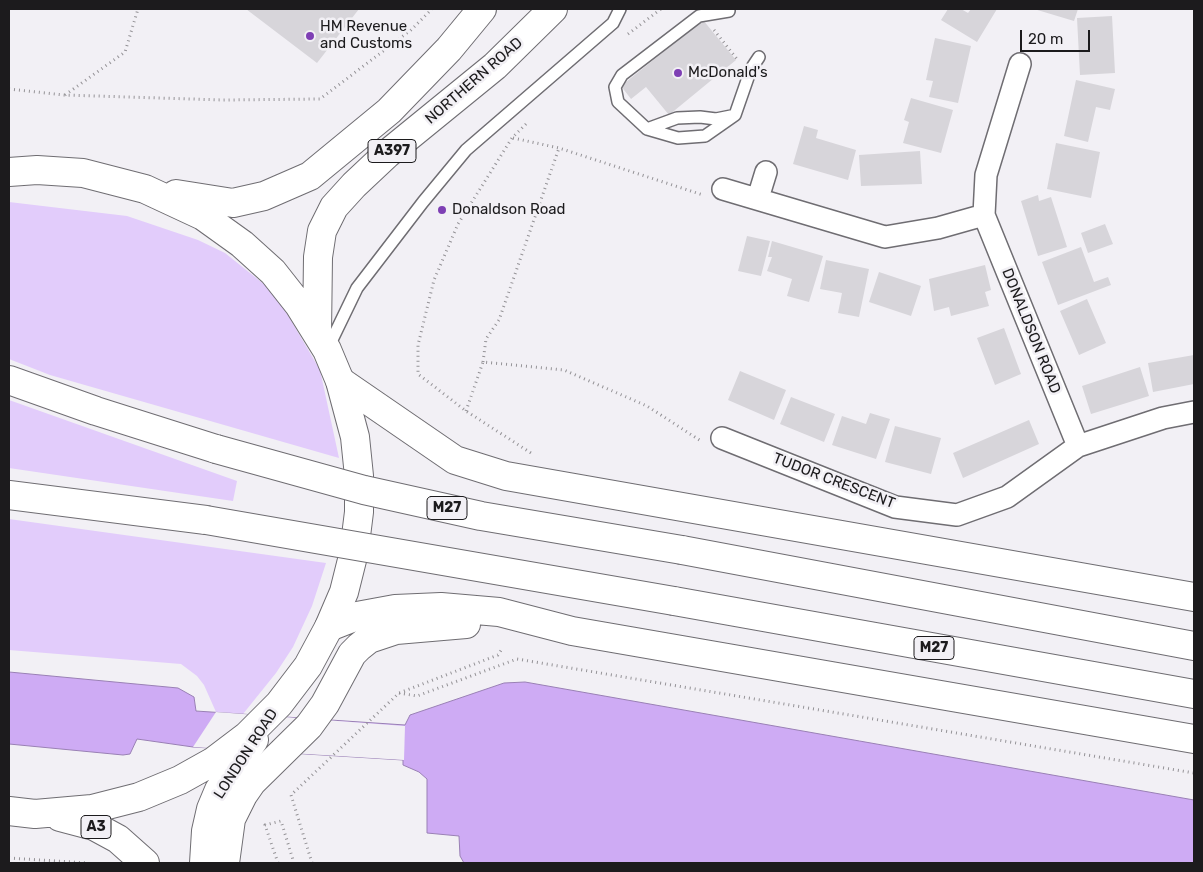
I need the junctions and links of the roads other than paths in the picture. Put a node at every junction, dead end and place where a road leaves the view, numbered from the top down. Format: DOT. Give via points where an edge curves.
graph roads {
  1 [pos="482,9"];
  2 [pos="552,9"];
  3 [pos="620,9"];
  4 [pos="729,12"];
  5 [pos="758,57"];
  6 [pos="1020,64"];
  7 [pos="735,115"];
  8 [pos="647,129"];
  9 [pos="12,169"];
  10 [pos="766,172"];
  11 [pos="145,189"];
  12 [pos="724,189"];
  13 [pos="758,198"];
  14 [pos="984,215"];
  15 [pos="322,342"];
  16 [pos="9,380"];
  17 [pos="340,381"];
  18 [pos="1194,412"];
  19 [pos="722,438"];
  20 [pos="1078,446"];
  21 [pos="9,495"];
  22 [pos="1194,597"];
  23 [pos="329,627"];
  24 [pos="572,631"];
  25 [pos="1194,646"];
  26 [pos="1194,694"];
  27 [pos="1194,739"];
  28 [pos="225,764"];
  29 [pos="9,811"];
  30 [pos="35,814"];
  31 [pos="145,863"];
  32 [pos="204,863"];
  33 [pos="225,863"];
  1 -- 11 [label="main road, A397" via="449,49 389,111 310,176 264,196 233,203"];
  2 -- 15 [label="main road, NORTHERN ROAD / A397" via="495,66 374,166 334,207 322,231 318,257"];
  3 -- 15 [label="lane" via="613,23 466,150 357,288"];
  4 -- 8 [label="lane" via="699,16 622,75 616,87 618,102"];
  5 -- 7 [label="lane"];
  6 -- 14 [label="street, DONALDSON ROAD" via="986,176"];
  7 -- 8 [label="lane" via="716,119 678,118"];
  7 -- 8 [label="lane" via="705,136 678,138"];
  9 -- 11 [label="main road" via="83,173"];
  10 -- 13 [label="street"];
  11 -- 15 [label="main road" via="203,216 242,244 273,272"];
  12 -- 13 [label="street"];
  13 -- 14 [label="street" via="885,237 938,228"];
  14 -- 20 [label="street, DONALDSON ROAD"];
  15 -- 17 [label="main road, LONDON ROAD"];
  16 -- 25 [label="main road, M27, bridge" via="216,449 364,490 480,516 682,550"];
  17 -- 22 [label="main road" via="455,460 506,476"];
  17 -- 23 [label="main road, LONDON ROAD" via="355,437 359,512 344,592"];
  18 -- 20 [label="street, TUDOR CRESCENT" via="1163,418"];
  19 -- 20 [label="street, TUDOR CRESCENT" via="896,507 957,515 1007,496"];
  21 -- 26 [label="main road, M27, bridge" via="206,520"];
  23 -- 24 [label="main road" via="357,616 386,610 441,607 499,612"];
  23 -- 28 [label="main road, LONDON ROAD" via="308,666"];
  24 -- 27 [label="main road"];
  24 -- 33 [label="main road" via="470,624 396,630 369,639 352,654 325,704 297,740 252,782 236,807 228,833"];
  28 -- 30 [label="main road" via="139,797 92,809"];
  28 -- 32 [label="main road, LONDON ROAD" via="206,832"];
  29 -- 30 [label="main road"];
  30 -- 31 [label="main road, A3" via="68,818 94,826 118,839"];
}
